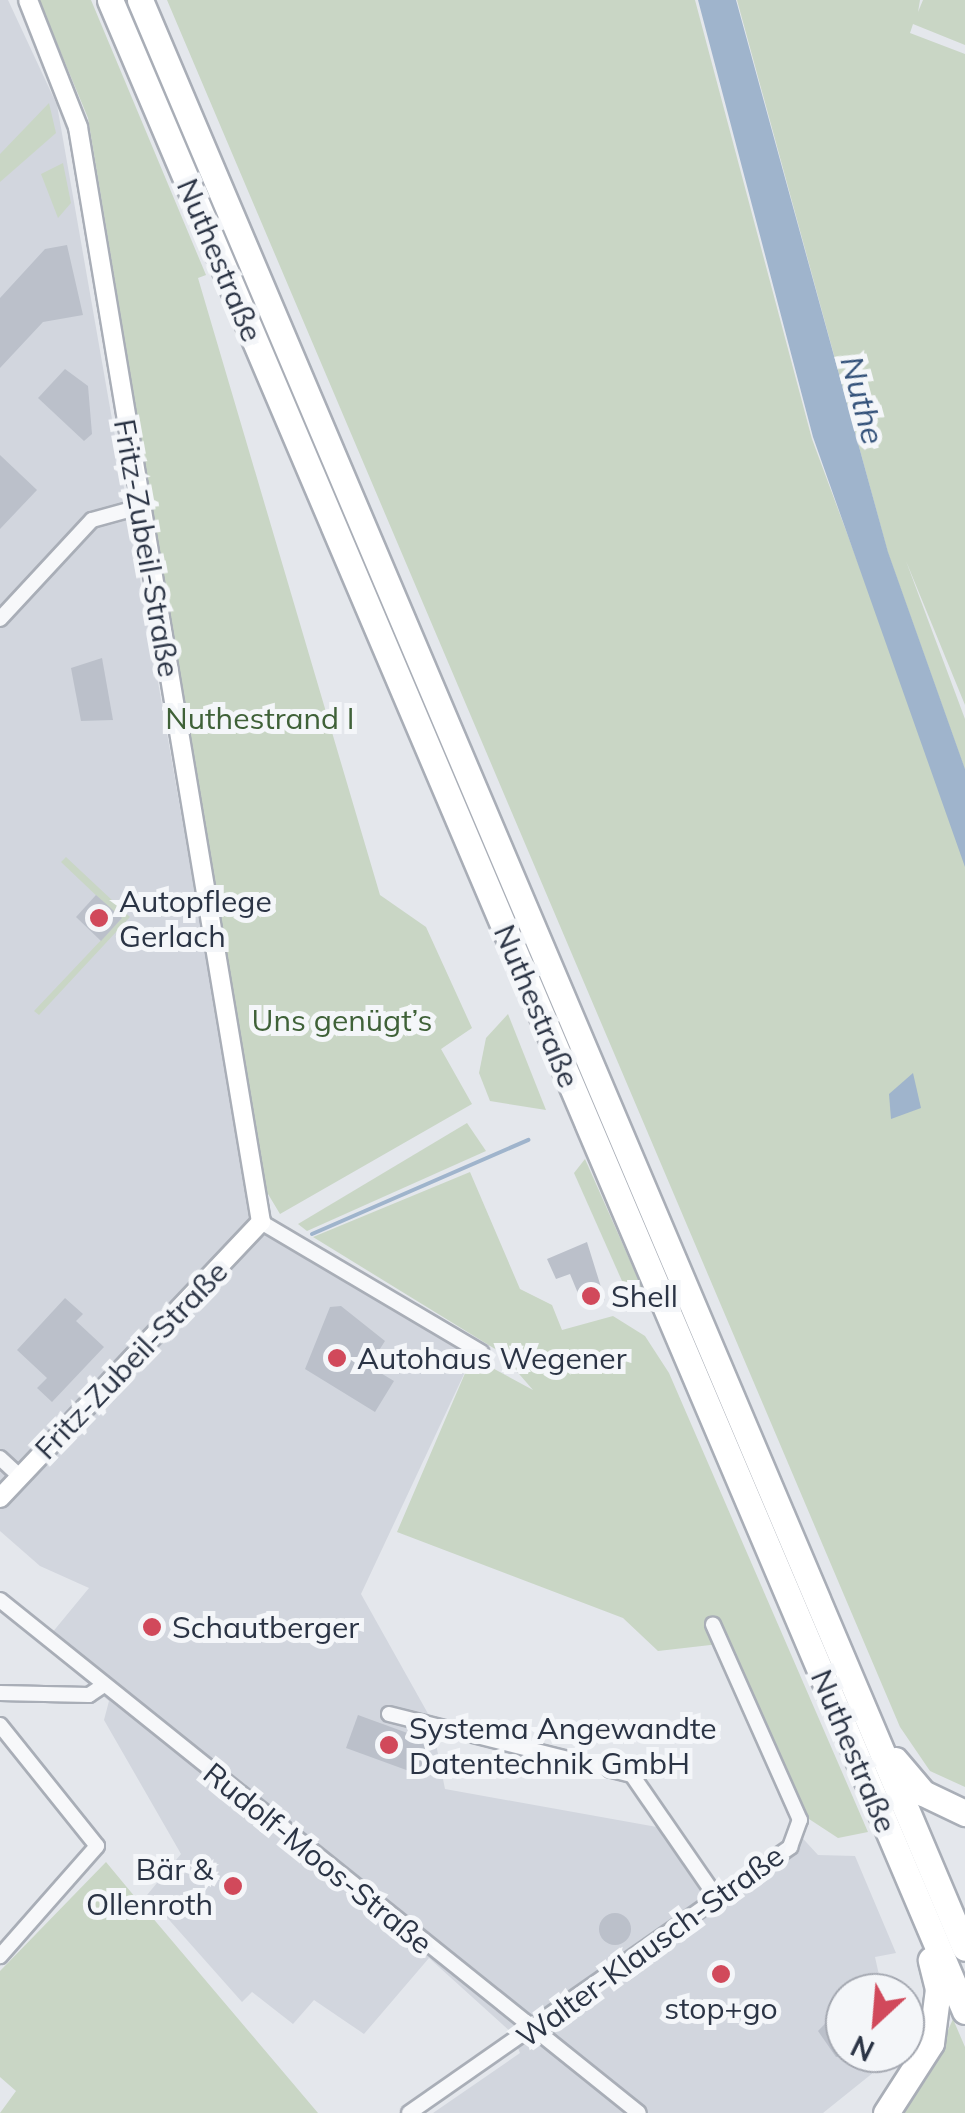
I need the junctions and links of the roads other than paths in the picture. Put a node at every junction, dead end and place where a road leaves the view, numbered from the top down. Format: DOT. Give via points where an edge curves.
graph roads {
  1 [pos="28,0"];
  2 [pos="110,0"];
  3 [pos="140,0"];
  4 [pos="139,507"];
  5 [pos="0,619"];
  6 [pos="261,1222"];
  7 [pos="481,1352"];
  8 [pos="0,1458"];
  9 [pos="19,1476"];
  10 [pos="0,1498"];
  11 [pos="0,1600"];
  12 [pos="712,1625"];
  13 [pos="104,1685"];
  14 [pos="0,1694"];
  15 [pos="388,1714"];
  16 [pos="0,1725"];
  17 [pos="873,1732"];
  18 [pos="965,1813"];
  19 [pos="913,1887"];
  20 [pos="719,1901"];
  21 [pos="965,1948"];
  22 [pos="0,1956"];
  23 [pos="965,2011"];
  24 [pos="533,2031"];
  25 [pos="409,2113"];
  26 [pos="639,2113"];
  27 [pos="886,2113"];
  1 -- 4 [label="street, Fritz-Zubeil-Straße" via="78,126"];
  2 -- 19 [label="highway, Nuthestraße"];
  3 -- 17 [label="highway, Nuthestraße"];
  4 -- 5 [label="street" via="92,520"];
  4 -- 6 [label="street, Fritz-Zubeil-Straße"];
  6 -- 7 [label="street"];
  6 -- 9 [label="street, Fritz-Zubeil-Straße"];
  8 -- 9 [label="street"];
  9 -- 10 [label="street, Fritz-Zubeil-Straße"];
  11 -- 13 [label="street, Rudolf-Moos-Straße"];
  12 -- 20 [label="street, Walter-Klausch-Straße" via="800,1820 786,1854"];
  13 -- 14 [label="street" via="88,1695"];
  13 -- 24 [label="street, Rudolf-Moos-Straße"];
  15 -- 20 [label="street" via="632,1775"];
  16 -- 22 [label="street" via="97,1846"];
  17 -- 18 [label="highway" via="924,1793"];
  17 -- 21 [label="highway, Nuthestraße"];
  19 -- 23 [label="highway, Nuthestraße"];
  19 -- 27 [label="highway" via="938,1989 936,2026 917,2076"];
  20 -- 24 [label="street, Walter-Klausch-Straße"];
  24 -- 25 [label="street, Walter-Klausch-Straße"];
  24 -- 26 [label="street, Rudolf-Moos-Straße"];
}
